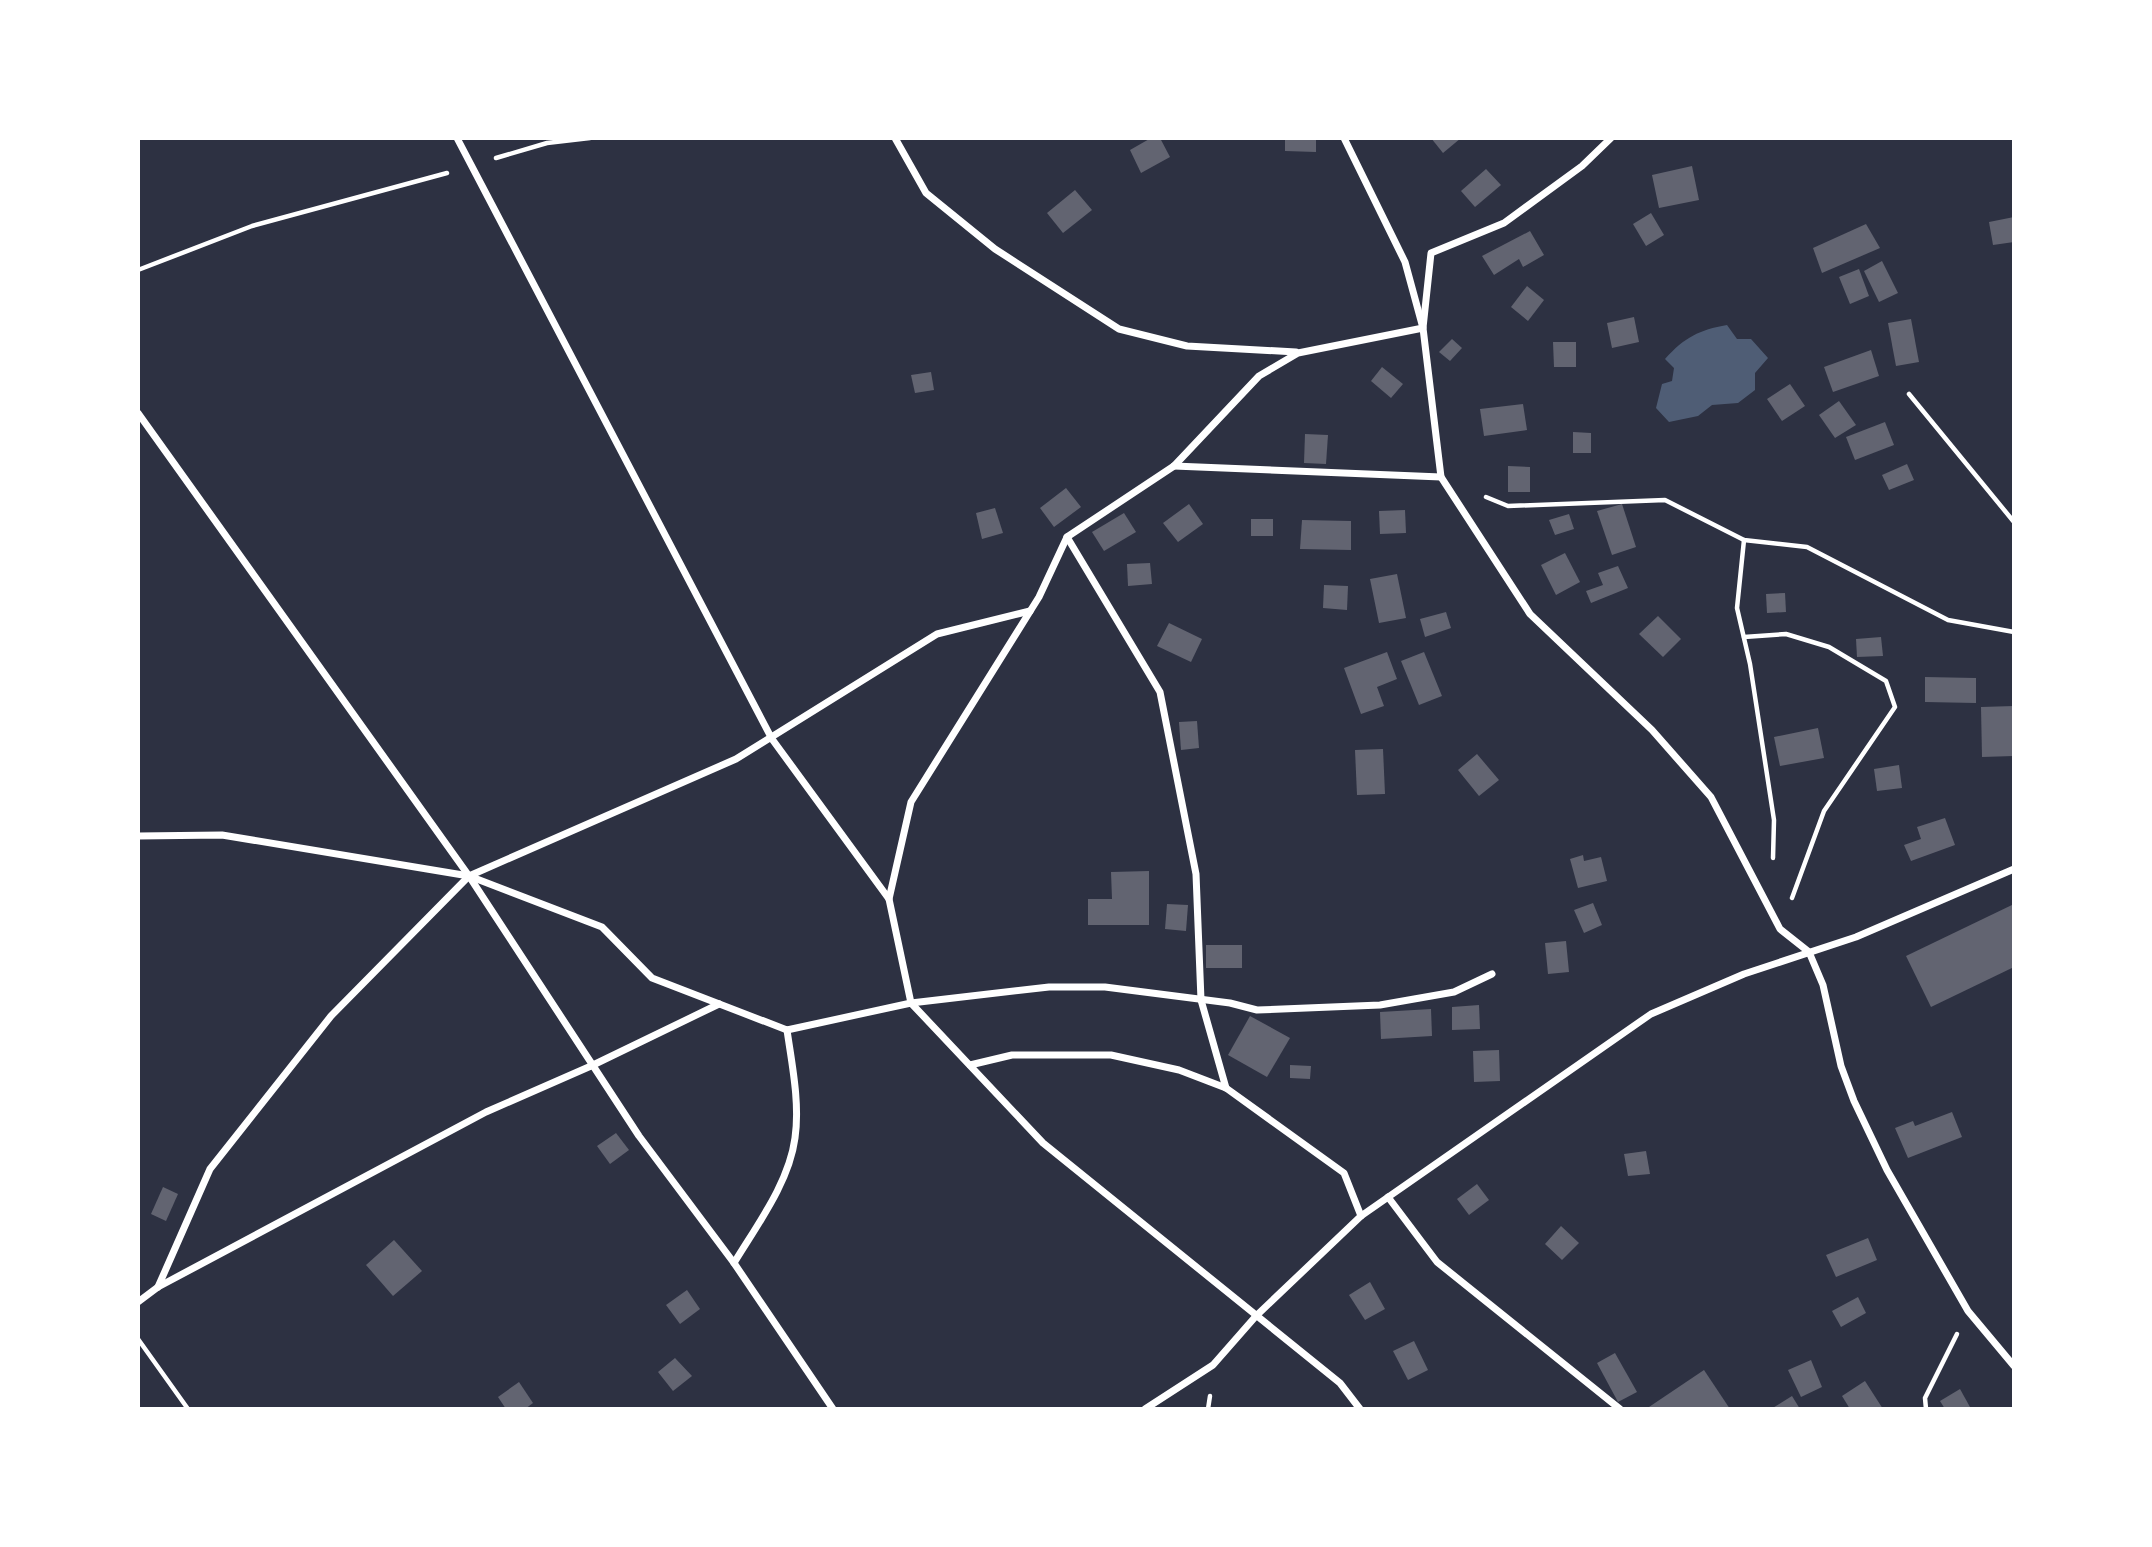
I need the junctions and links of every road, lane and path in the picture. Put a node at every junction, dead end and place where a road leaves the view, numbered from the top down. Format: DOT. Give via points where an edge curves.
graph roads {
  1 [pos="457,138"];
  2 [pos="590,138"];
  3 [pos="895,138"];
  4 [pos="1344,138"];
  5 [pos="1611,138"];
  6 [pos="471,166"];
  7 [pos="138,270"];
  8 [pos="1423,328"];
  9 [pos="1298,353"];
  10 [pos="1909,394"];
  11 [pos="138,414"];
  12 [pos="1174,466"];
  13 [pos="1441,477"];
  14 [pos="2014,522"];
  15 [pos="1067,537"];
  16 [pos="1744,540"];
  17 [pos="1030,611"];
  18 [pos="2014,632"];
  19 [pos="1744,637"];
  20 [pos="772,739"];
  21 [pos="138,836"];
  22 [pos="2014,869"];
  23 [pos="469,876"];
  24 [pos="889,898"];
  25 [pos="1771,911"];
  26 [pos="1780,929"];
  27 [pos="1809,952"];
  28 [pos="1492,974"];
  29 [pos="1201,1000"];
  30 [pos="911,1003"];
  31 [pos="719,1004"];
  32 [pos="787,1030"];
  33 [pos="970,1065"];
  34 [pos="591,1066"];
  35 [pos="1226,1088"];
  36 [pos="1388,1197"];
  37 [pos="1362,1216"];
  38 [pos="734,1263"];
  39 [pos="158,1287"];
  40 [pos="138,1302"];
  41 [pos="1968,1311"];
  42 [pos="1256,1316"];
  43 [pos="138,1339"];
  44 [pos="2014,1366"];
  45 [pos="188,1409"];
  46 [pos="833,1409"];
  47 [pos="1144,1409"];
  48 [pos="1360,1409"];
  49 [pos="1620,1409"];
  50 [pos="1926,1409"];
  1 -- 6 [label="street"];
  2 -- 6 [label="path" via="547,143"];
  3 -- 9 [label="street" via="926,193 995,249 1119,329 1186,346"];
  4 -- 8 [label="street" via="1405,262"];
  5 -- 8 [label="street" via="1582,166 1504,223 1431,253"];
  6 -- 7 [label="path" via="252,226"];
  6 -- 20 [label="street"];
  8 -- 9 [label="street"];
  8 -- 13 [label="street"];
  9 -- 12 [label="street" via="1259,376"];
  10 -- 14 [label="path"];
  11 -- 23 [label="street"];
  12 -- 13 [label="street"];
  12 -- 15 [label="street"];
  13 -- 16 [label="path" via="1508,506 1665,500"];
  13 -- 25 [label="street" via="1530,614 1652,730 1711,797"];
  15 -- 17 [label="street"];
  15 -- 29 [label="street" via="1160,692 1196,874"];
  16 -- 18 [label="path" via="1807,547 1948,620"];
  16 -- 19 [label="path" via="1737,608"];
  17 -- 20 [label="street" via="937,635"];
  17 -- 24 [label="street" via="911,802"];
  19 -- 25 [label="path" via="1774,820"];
  19 -- 26 [label="path" via="1786,635 1829,647 1886,681 1895,707 1824,811"];
  20 -- 23 [label="street"];
  20 -- 24 [label="street"];
  21 -- 23 [label="street" via="222,835"];
  22 -- 27 [label="street" via="1856,937"];
  23 -- 31 [label="street" via="601,928 652,978"];
  23 -- 34 [label="street"];
  23 -- 39 [label="street" via="331,1016 210,1170"];
  24 -- 30 [label="street"];
  25 -- 26 [label="street"];
  26 -- 27 [label="street"];
  27 -- 36 [label="street" via="1651,1014"];
  27 -- 41 [label="street" via="1823,985 1841,1066 1854,1101 1908,1208"];
  28 -- 29 [label="street" via="1454,992 1380,1005 1257,1010"];
  29 -- 30 [label="street" via="1105,987 1049,987"];
  29 -- 35 [label="street"];
  30 -- 32 [label="street"];
  30 -- 33 [label="street"];
  31 -- 32 [label="street"];
  31 -- 34 [label="street"];
  32 -- 38 [label="street" via="795,1090 795,1138 785,1176"];
  33 -- 35 [label="street" via="1012,1055 1111,1055 1179,1070"];
  33 -- 42 [label="street" via="1044,1143"];
  34 -- 38 [label="street"];
  34 -- 39 [label="street" via="486,1112"];
  35 -- 37 [label="street" via="1345,1173"];
  36 -- 37 [label="street"];
  36 -- 49 [label="street" via="1437,1262"];
  37 -- 42 [label="street"];
  38 -- 46 [label="street"];
  39 -- 40 [label="street"];
  41 -- 44 [label="street"];
  41 -- 50 [label="path" via="1925,1398"];
  42 -- 47 [label="street" via="1213,1364"];
  42 -- 48 [label="street" via="1340,1383"];
  43 -- 45 [label="path"];
}
